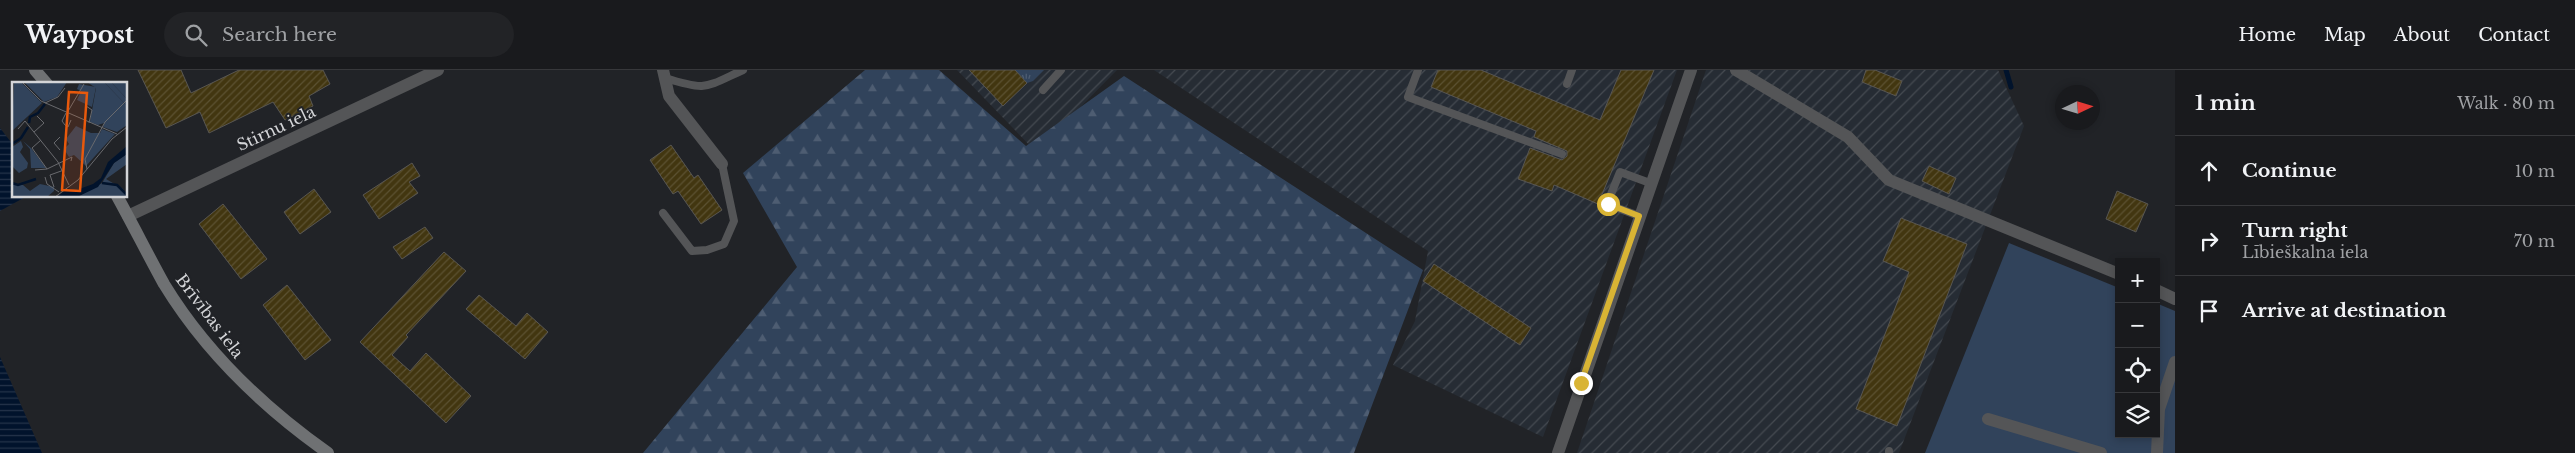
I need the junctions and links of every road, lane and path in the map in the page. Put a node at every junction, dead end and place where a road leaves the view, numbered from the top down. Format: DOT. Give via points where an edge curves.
graph roads {
  1 [pos="35,70"];
  2 [pos="438,70"];
  3 [pos="743,70"];
  4 [pos="1061,70"];
  5 [pos="1418,70"];
  6 [pos="1572,70"];
  7 [pos="1691,70"];
  8 [pos="1736,70"];
  9 [pos="664,74"];
  10 [pos="44,82"];
  11 [pos="1567,84"];
  12 [pos="1043,90"];
  13 [pos="1562,154"];
  14 [pos="722,164"];
  15 [pos="1650,183"];
  16 [pos="118,198"];
  17 [pos="663,213"];
  18 [pos="128,216"];
  19 [pos="1639,216"];
  20 [pos="2115,272"];
  21 [pos="2160,292"];
  22 [pos="2175,299"];
  23 [pos="2175,362"];
  24 [pos="1988,418"];
  25 [pos="328,453"];
  26 [pos="1558,453"];
  27 [pos="2101,453"];
  28 [pos="2157,453"];
  1 -- 10 [label="main road"];
  2 -- 18 [label="street, Stirnu iela"];
  3 -- 9 [label="lane" via="711,86 695,88"];
  4 -- 12 [label="lane"];
  5 -- 13 [label="lane" via="1408,97"];
  6 -- 11 [label="lane"];
  7 -- 15 [label="street"];
  8 -- 20 [label="street" via="1848,137 1889,180"];
  9 -- 14 [label="street" via="669,96"];
  14 -- 17 [label="lane" via="734,221 724,244 692,251"];
  15 -- 19 [label="street"];
  15 -- 19 [label="lane" via="1620,172 1608,204"];
  16 -- 18 [label="main road, Brīvības iela"];
  18 -- 25 [label="main road, Brīvības iela" via="165,284 217,357 256,397"];
  19 -- 26 [label="street"];
  21 -- 22 [label="street"];
  23 -- 28 [label="street" via="2160,409"];
  24 -- 27 [label="street"];
}
